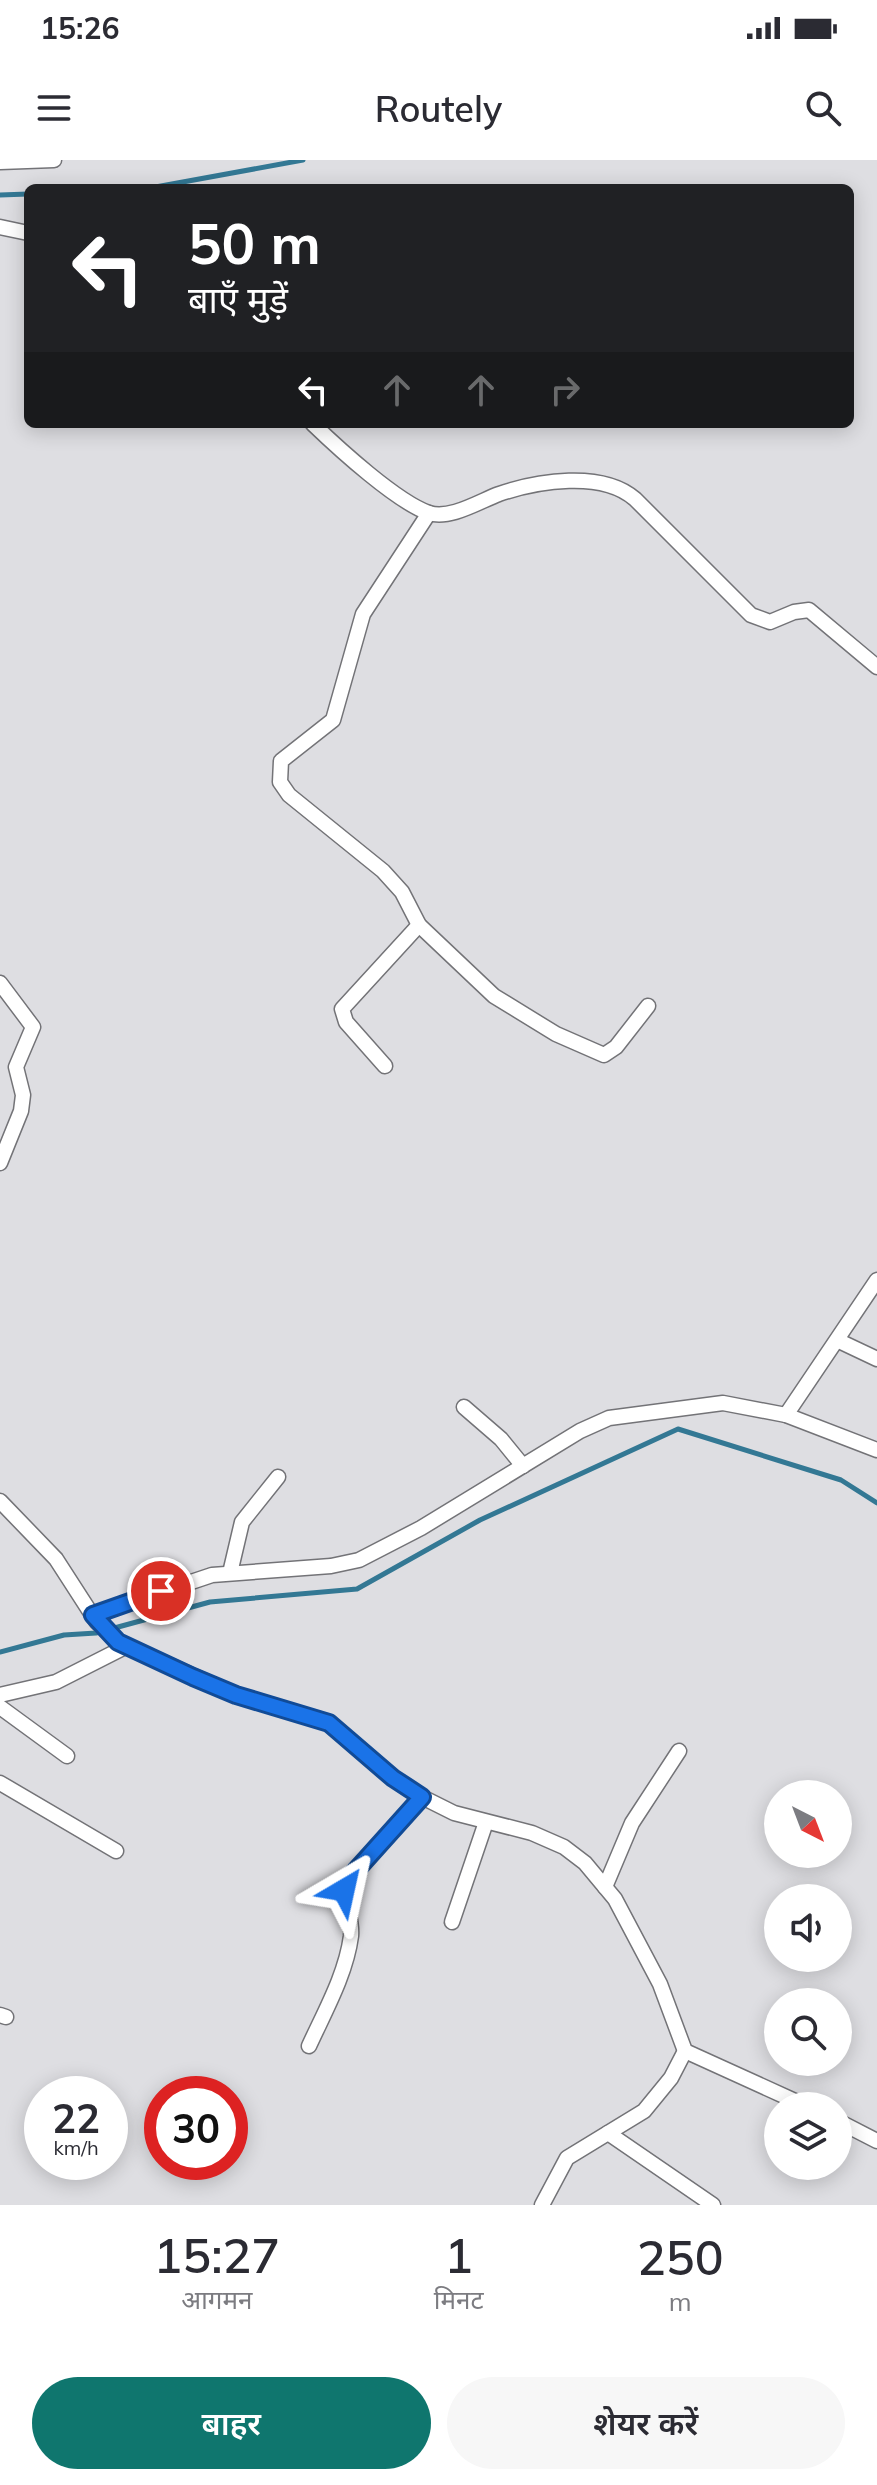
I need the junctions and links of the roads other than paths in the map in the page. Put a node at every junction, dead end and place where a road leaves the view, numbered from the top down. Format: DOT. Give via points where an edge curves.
graph roads {
  1 [pos="39,160"];
  2 [pos="54,160"];
  3 [pos="0,162"];
  4 [pos="0,227"];
  5 [pos="24,232"];
  6 [pos="318,428"];
  7 [pos="429,513"];
  8 [pos="877,667"];
  9 [pos="419,925"];
  10 [pos="0,983"];
  11 [pos="648,1006"];
  12 [pos="385,1066"];
  13 [pos="0,1163"];
  14 [pos="877,1280"];
  15 [pos="839,1341"];
  16 [pos="877,1359"];
  17 [pos="464,1407"];
  18 [pos="786,1415"];
  19 [pos="877,1450"];
  20 [pos="523,1466"];
  21 [pos="278,1477"];
  22 [pos="0,1501"];
  23 [pos="230,1573"];
  24 [pos="94,1618"];
  25 [pos="123,1644"];
  26 [pos="0,1695"];
  27 [pos="0,1707"];
  28 [pos="679,1751"];
  29 [pos="67,1756"];
  30 [pos="0,1783"];
  31 [pos="422,1797"];
  32 [pos="486,1822"];
  33 [pos="116,1851"];
  34 [pos="605,1887"];
  35 [pos="452,1922"];
  36 [pos="309,2046"];
  37 [pos="685,2051"];
  38 [pos="775,2092"];
  39 [pos="852,2128"];
  40 [pos="608,2133"];
  41 [pos="877,2141"];
  42 [pos="542,2205"];
  43 [pos="713,2205"];
  1 -- 2 [label="street"];
  1 -- 3 [label="street"];
  4 -- 5 [label="street"];
  6 -- 7 [label="street" via="372,475"];
  7 -- 8 [label="street" via="446,513 550,483 620,489 751,615 770,622 809,610"];
  7 -- 9 [label="street" via="363,614 333,720 288,753 278,776 289,795 396,884"];
  9 -- 11 [label="street" via="494,996 595,1053 604,1055 616,1047"];
  9 -- 12 [label="street" via="342,1009 342,1016"];
  10 -- 13 [label="street" via="33,1027 17,1059 21,1111"];
  14 -- 15 [label="street"];
  15 -- 16 [label="street"];
  15 -- 18 [label="street"];
  17 -- 20 [label="street"];
  18 -- 19 [label="street"];
  18 -- 20 [label="street" via="723,1403 609,1418"];
  20 -- 23 [label="street" via="359,1560"];
  21 -- 23 [label="street" via="242,1522"];
  22 -- 24 [label="street" via="56,1559"];
  23 -- 24 [label="street" via="186,1582"];
  24 -- 25 [label="street"];
  25 -- 26 [label="street" via="56,1682"];
  25 -- 31 [label="street" via="236,1695 329,1723"];
  27 -- 29 [label="street"];
  28 -- 34 [label="street" via="632,1823"];
  30 -- 33 [label="street"];
  31 -- 32 [label="street"];
  31 -- 36 [label="street" via="346,1886 352,1929 348,1951"];
  32 -- 34 [label="street" via="564,1847"];
  32 -- 35 [label="street"];
  34 -- 37 [label="street" via="660,1984"];
  37 -- 38 [label="street"];
  37 -- 40 [label="street" via="658,2096"];
  39 -- 41 [label="street"];
  40 -- 42 [label="street" via="567,2158"];
  40 -- 43 [label="street"];
}
